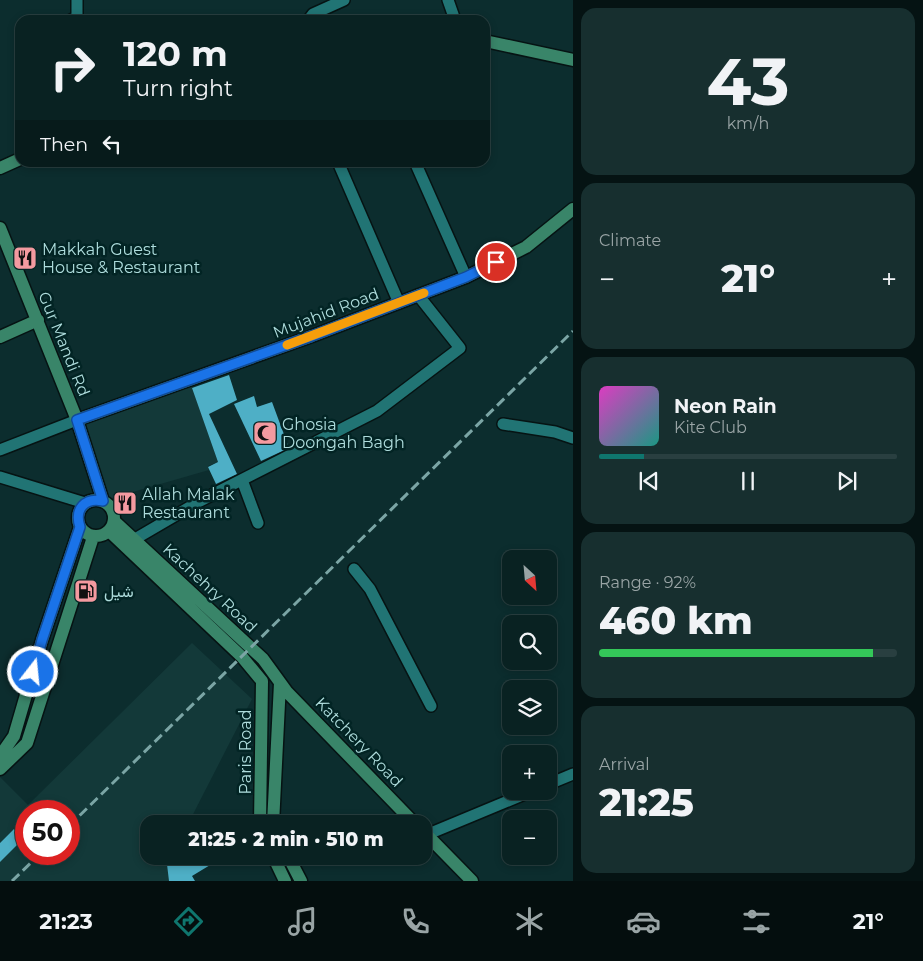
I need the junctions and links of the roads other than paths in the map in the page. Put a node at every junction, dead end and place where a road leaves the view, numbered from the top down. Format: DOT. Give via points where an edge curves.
graph roads {
  1 [pos="77,0"];
  2 [pos="344,0"];
  3 [pos="448,0"];
  4 [pos="77,15"];
  5 [pos="312,15"];
  6 [pos="453,15"];
  7 [pos="490,42"];
  8 [pos="573,60"];
  9 [pos="15,161"];
  10 [pos="340,167"];
  11 [pos="417,167"];
  12 [pos="0,168"];
  13 [pos="573,209"];
  14 [pos="0,228"];
  15 [pos="466,277"];
  16 [pos="418,295"];
  17 [pos="399,303"];
  18 [pos="38,320"];
  19 [pos="0,337"];
  20 [pos="77,420"];
  21 [pos="503,424"];
  22 [pos="573,438"];
  23 [pos="0,450"];
  24 [pos="0,477"];
  25 [pos="242,480"];
  26 [pos="103,501"];
  27 [pos="85,503"];
  28 [pos="258,523"];
  29 [pos="112,526"];
  30 [pos="80,527"];
  31 [pos="93,536"];
  32 [pos="135,539"];
  33 [pos="354,569"];
  34 [pos="262,681"];
  35 [pos="280,682"];
  36 [pos="431,706"];
  37 [pos="0,756"];
  38 [pos="0,769"];
  39 [pos="573,774"];
  40 [pos="557,781"];
  41 [pos="510,800"];
  42 [pos="267,815"];
  43 [pos="267,815"];
  44 [pos="407,815"];
  45 [pos="432,831"];
  46 [pos="432,841"];
  47 [pos="277,865"];
  48 [pos="293,865"];
  49 [pos="285,881"];
  50 [pos="301,881"];
  51 [pos="472,881"];
  1 -- 4 [label="street"];
  2 -- 5 [label="street"];
  3 -- 6 [label="street"];
  7 -- 8 [label="main road"];
  9 -- 12 [label="main road"];
  10 -- 17 [label="street"];
  11 -- 15 [label="street"];
  13 -- 15 [label="main road, Mujahid Road" via="526,247"];
  14 -- 18 [label="main road, Gur Mandi Rd"];
  15 -- 16 [label="main road, Mujahid Road"];
  16 -- 17 [label="main road, Mujahid Road"];
  16 -- 25 [label="street" via="460,348 377,410"];
  17 -- 20 [label="main road, Mujahid Road"];
  18 -- 19 [label="main road"];
  18 -- 20 [label="main road, Gur Mandi Rd"];
  20 -- 23 [label="street"];
  20 -- 26 [label="main road, Gur Mandi Rd"];
  21 -- 22 [label="street"];
  24 -- 27 [label="street"];
  25 -- 28 [label="street"];
  25 -- 32 [label="street"];
  26 -- 27 [label="main road"];
  26 -- 29 [label="main road" via="114,514"];
  27 -- 30 [label="main road" via="78,513"];
  29 -- 31 [label="main road" via="104,535"];
  29 -- 32 [label="main road, Kachehry Road"];
  29 -- 34 [label="main road, Kachehry Road"];
  30 -- 31 [label="main road"];
  30 -- 37 [label="main road" via="14,736"];
  31 -- 38 [label="main road" via="27,743"];
  32 -- 35 [label="main road, Kachehry Road" via="263,659"];
  33 -- 36 [label="street" via="370,589"];
  34 -- 42 [label="main road, Paris Road"];
  35 -- 43 [label="main road, Paris Road"];
  35 -- 44 [label="main road, Katchery Road"];
  39 -- 40 [label="street"];
  41 -- 45 [label="street"];
  46 -- 51 [label="main road"];
  47 -- 49 [label="main road"];
  48 -- 50 [label="main road"];
}
